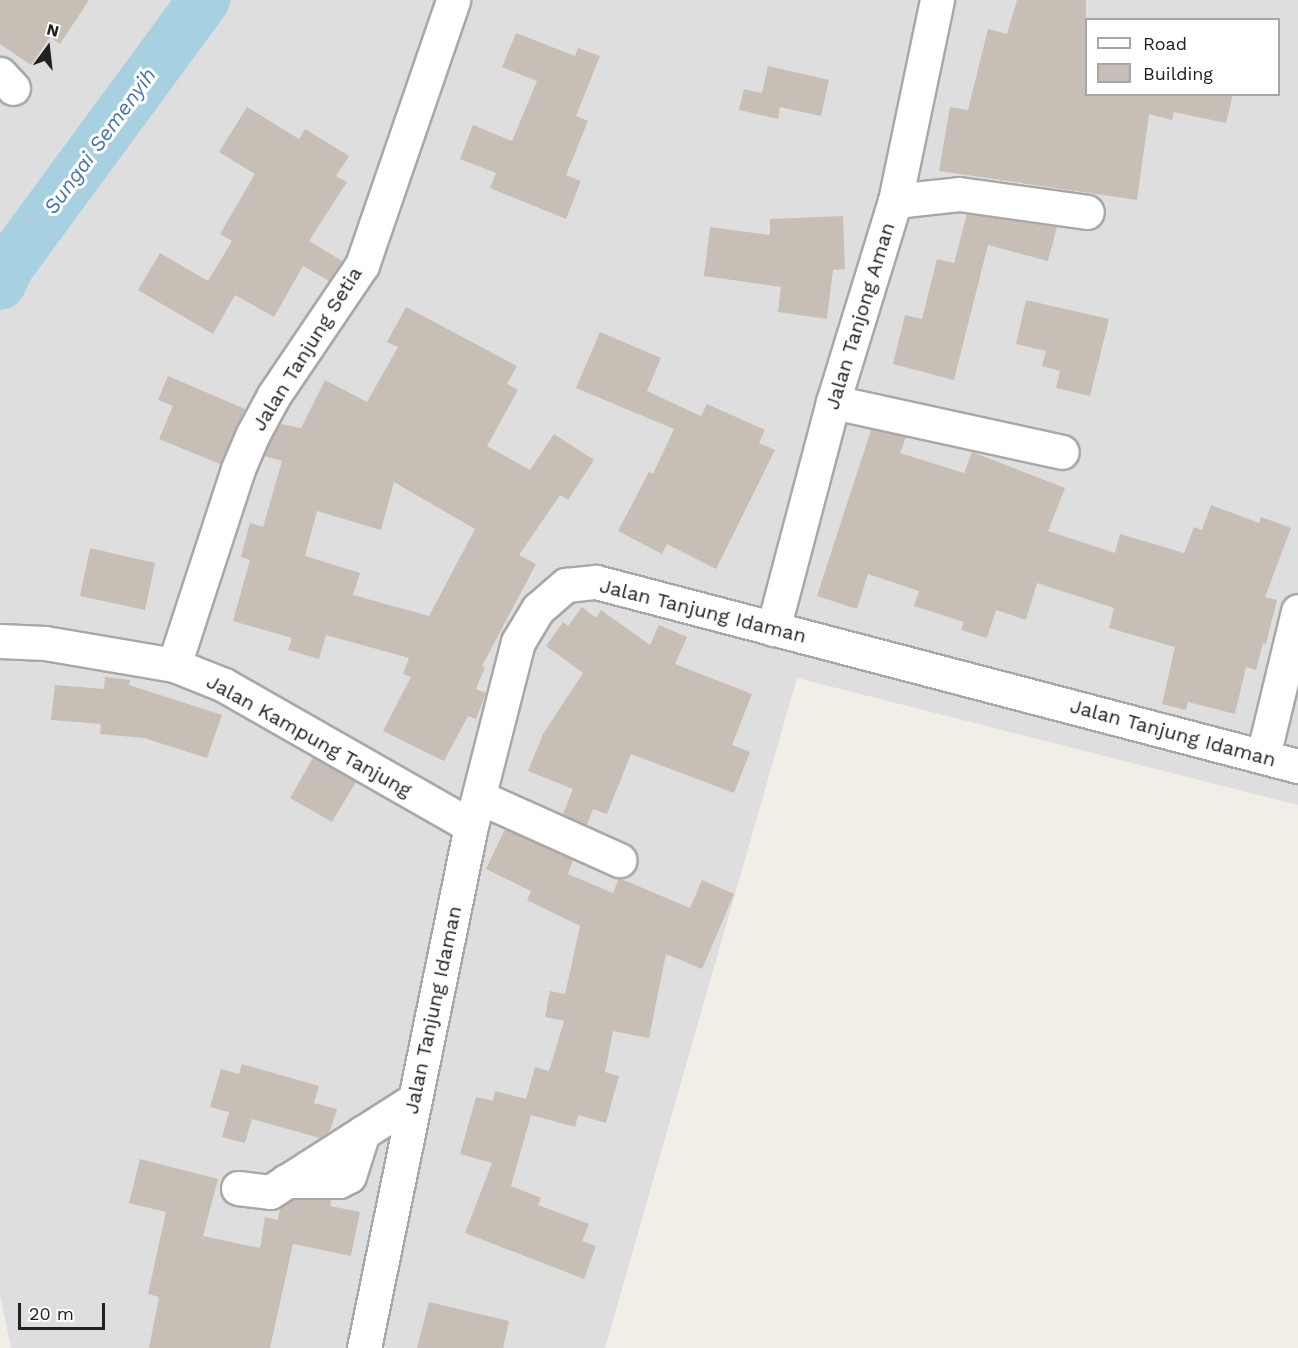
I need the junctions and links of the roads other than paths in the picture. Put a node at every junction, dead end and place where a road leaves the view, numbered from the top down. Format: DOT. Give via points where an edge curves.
graph roads {
  1 [pos="453,0"];
  2 [pos="938,0"];
  3 [pos="895,201"];
  4 [pos="1087,212"];
  5 [pos="833,402"];
  6 [pos="1062,452"];
  7 [pos="1298,610"];
  8 [pos="773,629"];
  9 [pos="0,641"];
  10 [pos="174,665"];
  11 [pos="1263,756"];
  12 [pos="1298,766"];
  13 [pos="475,812"];
  14 [pos="619,860"];
  15 [pos="414,1100"];
  16 [pos="238,1188"];
  17 [pos="364,1348"];
  1 -- 10 [label="street, Jalan Tanjung Setia" via="362,265 274,395 253,434"];
  2 -- 3 [label="street, Jalan Tanjong Aman"];
  3 -- 4 [label="street" via="959,194"];
  3 -- 5 [label="street, Jalan Tanjong Aman"];
  5 -- 6 [label="street"];
  5 -- 8 [label="street, Jalan Tanjong Aman"];
  7 -- 11 [label="street"];
  8 -- 11 [label="street, Jalan Tanjung Idaman"];
  8 -- 13 [label="street, Jalan Tanjung Idaman" via="596,582 566,585 538,609 518,642"];
  9 -- 10 [label="street, Jalan Kampung Tanjung" via="45,643"];
  10 -- 13 [label="street, Jalan Kampung Tanjung" via="224,685"];
  11 -- 12 [label="street, Jalan Tanjung Idaman"];
  13 -- 14 [label="street, Jalan Kampung Tanjung"];
  13 -- 15 [label="street, Jalan Tanjung Idaman"];
  15 -- 16 [label="street" via="270,1192"];
  15 -- 17 [label="street, Jalan Tanjung Idaman"];
}
